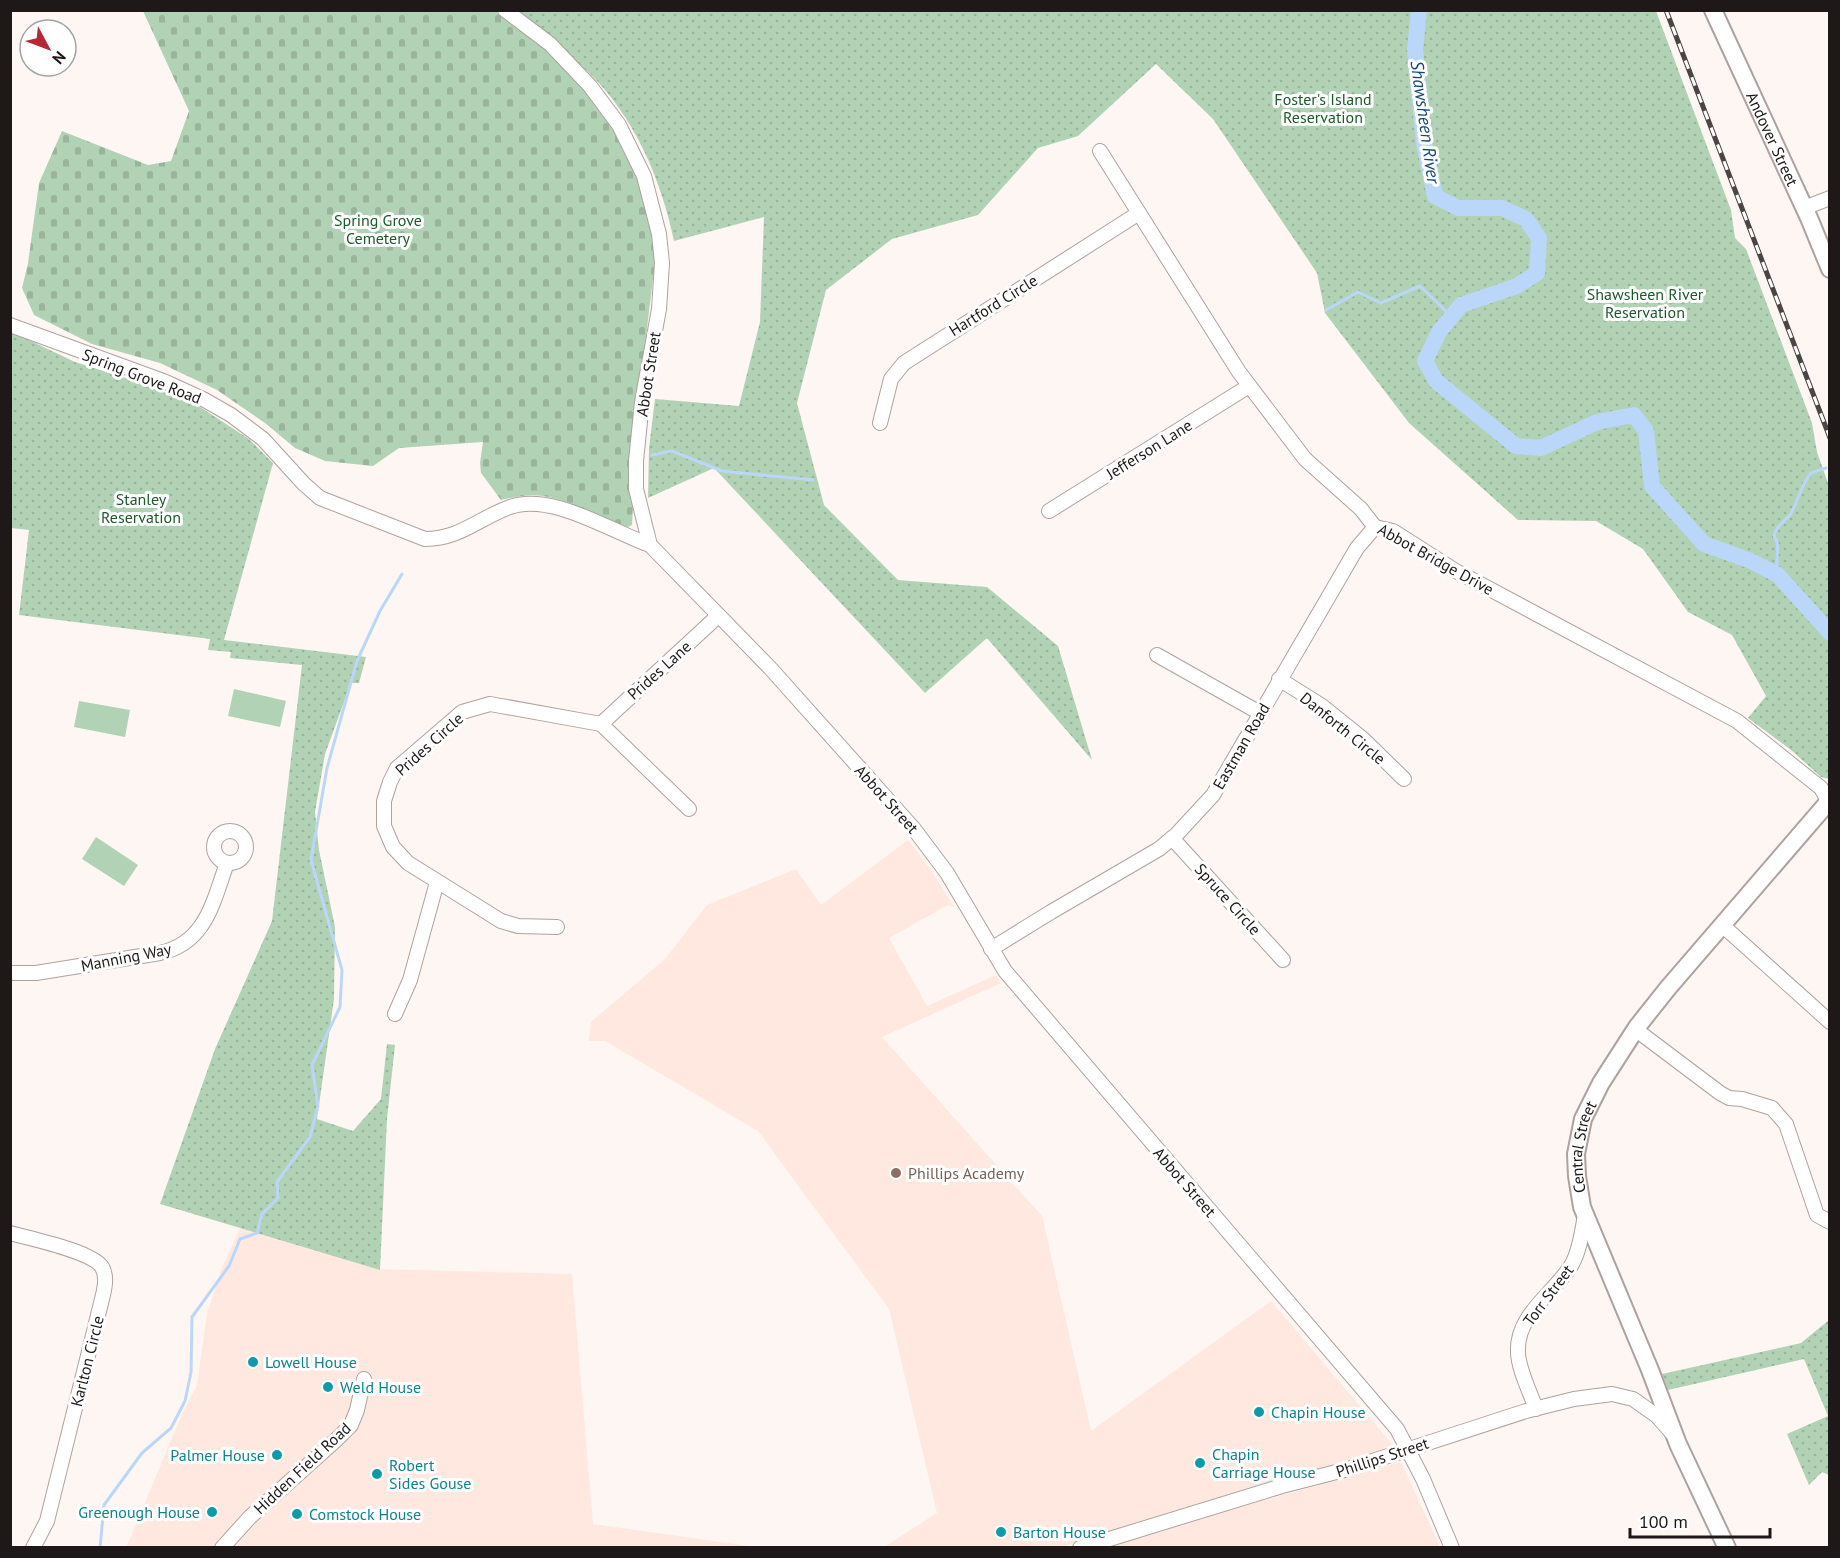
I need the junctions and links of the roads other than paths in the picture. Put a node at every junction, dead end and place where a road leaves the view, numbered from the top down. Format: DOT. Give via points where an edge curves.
graph roads {
  1 [pos="505,10"];
  2 [pos="1713,10"];
  3 [pos="1100,151"];
  4 [pos="1830,198"];
  5 [pos="1830,207"];
  6 [pos="1138,213"];
  7 [pos="1807,213"];
  8 [pos="1830,269"];
  9 [pos="10,325"];
  10 [pos="1249,386"];
  11 [pos="880,423"];
  12 [pos="1049,511"];
  13 [pos="1375,527"];
  14 [pos="650,545"];
  15 [pos="718,616"];
  16 [pos="1157,655"];
  17 [pos="1280,679"];
  18 [pos="1260,713"];
  19 [pos="601,724"];
  20 [pos="1404,779"];
  21 [pos="1828,805"];
  22 [pos="689,809"];
  23 [pos="1172,838"];
  24 [pos="226,863"];
  25 [pos="437,882"];
  26 [pos="1722,925"];
  27 [pos="557,927"];
  28 [pos="991,950"];
  29 [pos="1283,960"];
  30 [pos="10,973"];
  31 [pos="395,1014"];
  32 [pos="1830,1022"];
  33 [pos="1635,1029"];
  34 [pos="1585,1215"];
  35 [pos="1830,1222"];
  36 [pos="10,1233"];
  37 [pos="364,1379"];
  38 [pos="1536,1409"];
  39 [pos="1674,1435"];
  40 [pos="1409,1449"];
  41 [pos="33,1548"];
  42 [pos="222,1548"];
  43 [pos="1080,1548"];
  44 [pos="1452,1548"];
  45 [pos="1727,1548"];
  1 -- 14 [label="street, Abbot Street" via="550,44 590,87 619,125 644,176 662,263 659,309 636,461 636,489"];
  2 -- 7 [label="main road, Andover Street"];
  3 -- 6 [label="street, Abbot Bridge Drive"];
  4 -- 7 [label="street"];
  5 -- 7 [label="street"];
  6 -- 10 [label="street, Abbot Bridge Drive"];
  6 -- 11 [label="street, Hartford Circle" via="904,363 891,379"];
  7 -- 8 [label="main road, Andover Street"];
  9 -- 14 [label="street, Spring Grove Road" via="203,399 263,439 320,498 425,539 451,536 509,507 530,503 554,506"];
  10 -- 12 [label="street, Jefferson Lane"];
  10 -- 13 [label="street, Abbot Bridge Drive" via="1305,459 1361,509"];
  13 -- 17 [label="street, Eastman Road" via="1357,548"];
  13 -- 21 [label="street, Abbot Bridge Drive" via="1393,531 1454,570 1737,721 1821,788"];
  14 -- 15 [label="street, Abbot Street"];
  15 -- 19 [label="street, Prides Lane"];
  15 -- 28 [label="street, Abbot Street" via="798,698 914,829 947,873"];
  16 -- 18 [label="street"];
  17 -- 18 [label="street, Eastman Road"];
  17 -- 20 [label="street, Danforth Circle" via="1363,739"];
  18 -- 23 [label="street, Eastman Road" via="1213,795"];
  19 -- 22 [label="street"];
  19 -- 25 [label="street, Prides Circle" via="489,704 462,712 398,768 384,801 387,836 408,863"];
  21 -- 26 [label="main road, Central Street"];
  23 -- 28 [label="street, Eastman Road"];
  23 -- 29 [label="street, Spruce Circle"];
  24 -- 30 [label="street, Manning Way" via="206,919 178,947 36,973"];
  25 -- 27 [label="street, Prides Circle" via="501,921 518,926"];
  25 -- 31 [label="street" via="410,980"];
  26 -- 32 [label="street"];
  26 -- 33 [label="main road, Central Street"];
  28 -- 40 [label="street, Abbot Street" via="1062,1039 1397,1429"];
  33 -- 34 [label="main road, Central Street" via="1583,1119 1576,1154"];
  33 -- 35 [label="street" via="1729,1098 1759,1103 1780,1115 1814,1209"];
  34 -- 38 [label="street, Torr Street" via="1573,1262 1526,1319 1518,1335 1518,1354"];
  34 -- 39 [label="main road, Central Street"];
  36 -- 41 [label="street, Karlton Circle" via="88,1256 102,1267 105,1277 46,1521"];
  37 -- 42 [label="street, Hidden Field Road" via="351,1425 250,1517"];
  38 -- 39 [label="street, Phillips Street" via="1574,1399 1625,1396 1649,1408"];
  38 -- 40 [label="street, Phillips Street"];
  39 -- 45 [label="main road, Central Street"];
  40 -- 43 [label="street, Phillips Street"];
  40 -- 44 [label="street, Abbot Street"];
}
